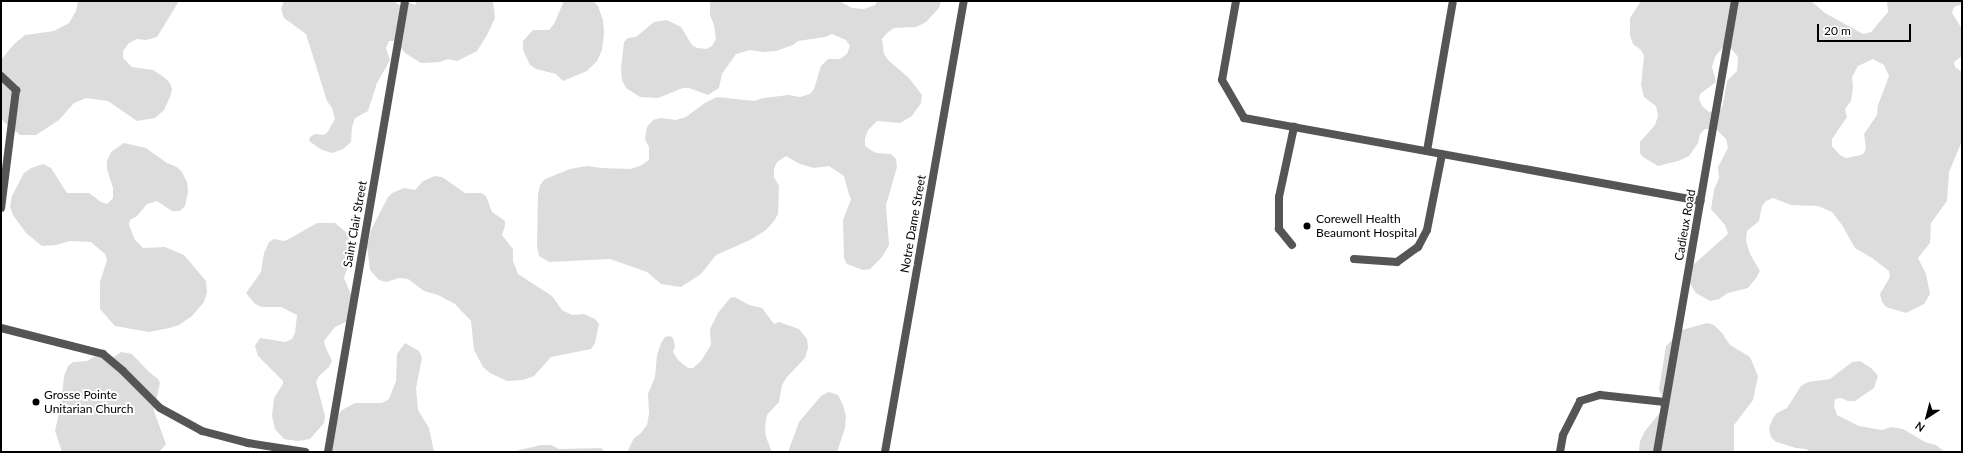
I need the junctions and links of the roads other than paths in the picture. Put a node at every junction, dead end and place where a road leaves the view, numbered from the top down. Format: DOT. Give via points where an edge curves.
graph roads {
  1 [pos="405,1"];
  2 [pos="964,1"];
  3 [pos="1236,1"];
  4 [pos="1453,1"];
  5 [pos="1735,1"];
  6 [pos="1,76"];
  7 [pos="1294,127"];
  8 [pos="1427,151"];
  9 [pos="1442,154"];
  10 [pos="1701,201"];
  11 [pos="1,208"];
  12 [pos="1292,245"];
  13 [pos="1354,259"];
  14 [pos="1,328"];
  15 [pos="1665,402"];
  16 [pos="305,452"];
  17 [pos="328,452"];
  18 [pos="885,452"];
  19 [pos="1560,452"];
  20 [pos="1657,452"];
  1 -- 17 [label="street, Saint Clair Street"];
  2 -- 18 [label="street, Notre Dame Street"];
  3 -- 7 [label="street" via="1222,80 1244,118"];
  4 -- 8 [label="street"];
  5 -- 10 [label="street, Cadieux Road"];
  6 -- 11 [label="street" via="16,90"];
  7 -- 8 [label="street"];
  7 -- 12 [label="street" via="1279,197 1279,229"];
  8 -- 9 [label="street"];
  9 -- 10 [label="street"];
  9 -- 13 [label="street" via="1426,230 1418,247 1396,262"];
  10 -- 15 [label="street, Cadieux Road"];
  14 -- 16 [label="street" via="103,354 160,408 202,431 248,443"];
  15 -- 19 [label="street" via="1600,395 1580,400 1564,435"];
  15 -- 20 [label="street, Cadieux Road"];
}
